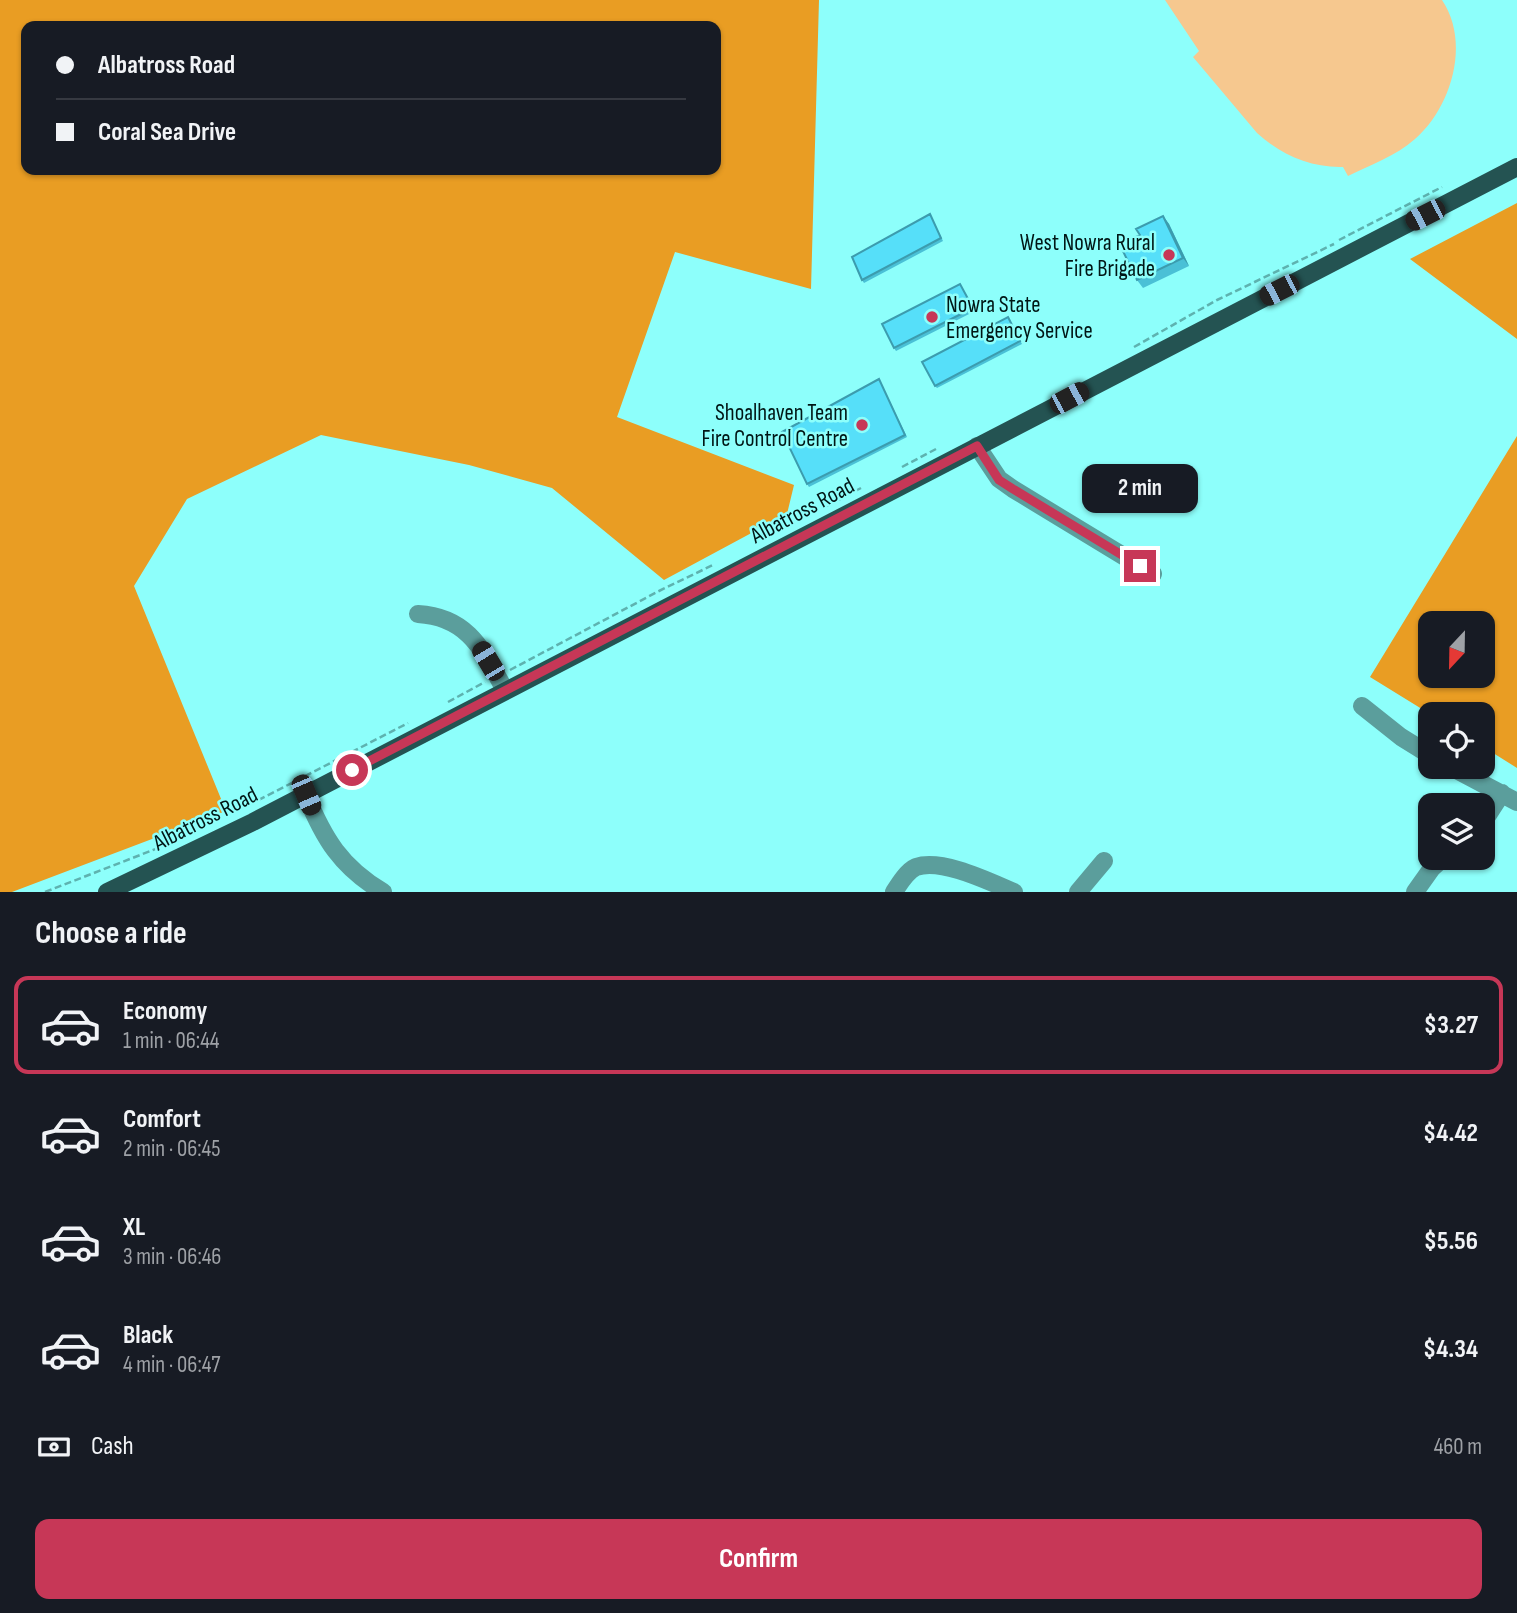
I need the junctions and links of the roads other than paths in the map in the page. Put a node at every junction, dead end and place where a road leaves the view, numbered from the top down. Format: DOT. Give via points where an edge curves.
graph roads {
  1 [pos="1517,167"];
  2 [pos="977,446"];
  3 [pos="1153,574"];
  4 [pos="418,614"];
  5 [pos="501,683"];
  6 [pos="1362,706"];
  7 [pos="1418,748"];
  8 [pos="1474,779"];
  9 [pos="306,795"];
  10 [pos="1509,798"];
  11 [pos="1495,811"];
  12 [pos="1104,861"];
  13 [pos="1431,870"];
  14 [pos="107,892"];
  15 [pos="383,892"];
  16 [pos="894,892"];
  17 [pos="1014,892"];
  18 [pos="1078,892"];
  19 [pos="1415,892"];
  1 -- 2 [label="main road, Albatross Road"];
  2 -- 3 [label="street" via="999,480"];
  2 -- 5 [label="main road, Albatross Road"];
  4 -- 5 [label="street" via="441,618 466,631"];
  5 -- 9 [label="main road, Albatross Road"];
  6 -- 7 [label="street"];
  8 -- 10 [label="street"];
  9 -- 14 [label="main road, Albatross Road"];
  9 -- 15 [label="street" via="335,852"];
  10 -- 11 [label="street"];
  12 -- 18 [label="street"];
  13 -- 19 [label="street"];
  16 -- 17 [label="street" via="915,867 933,866"];
}
